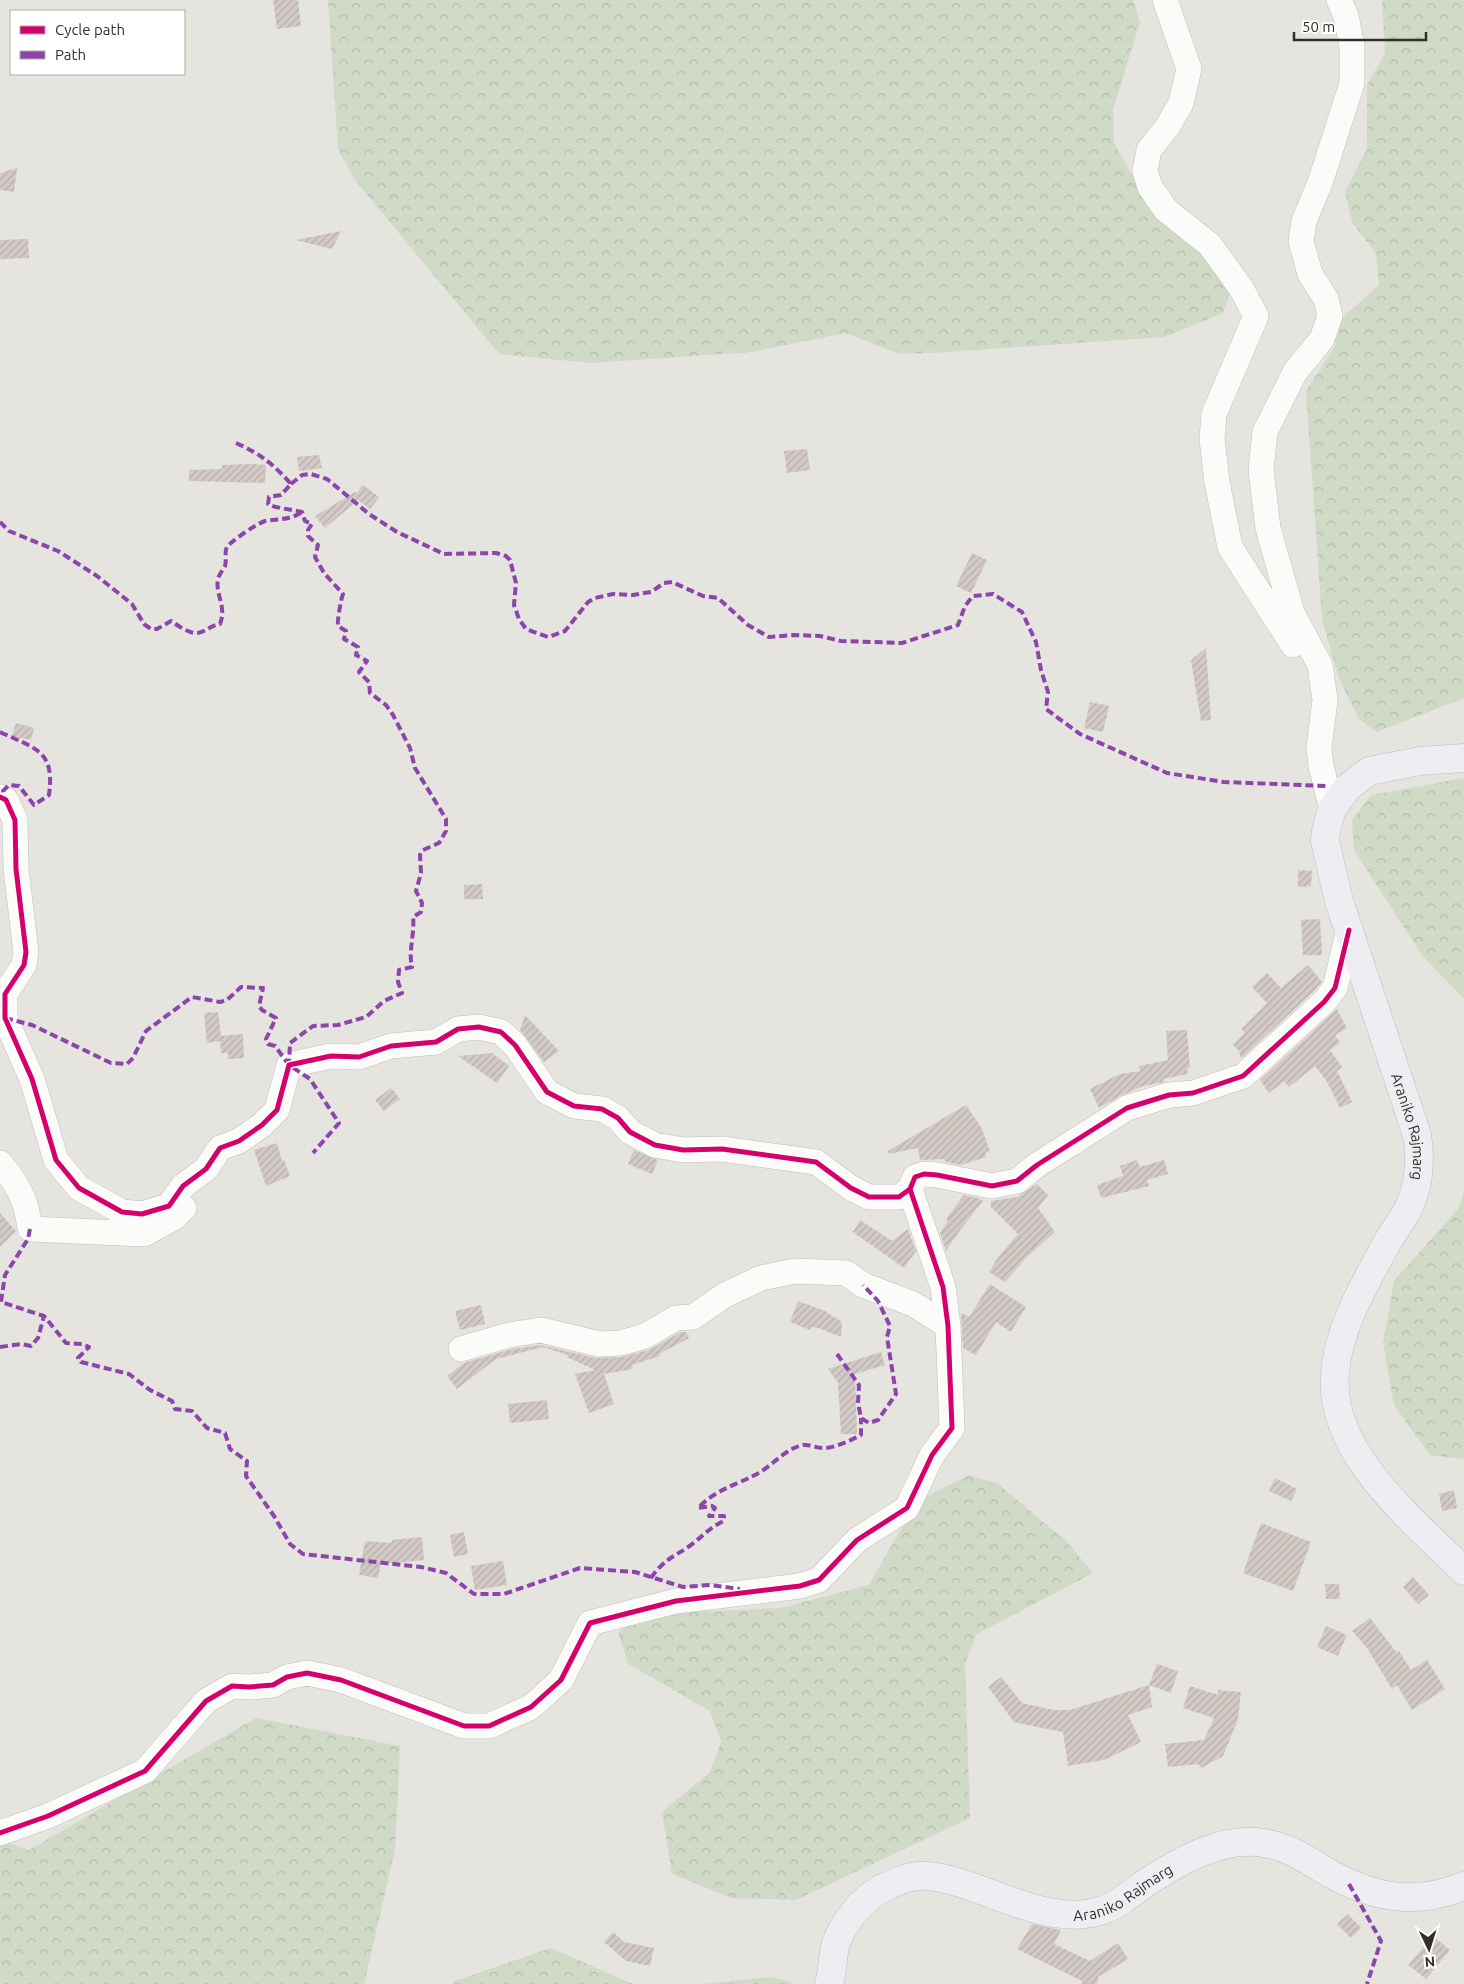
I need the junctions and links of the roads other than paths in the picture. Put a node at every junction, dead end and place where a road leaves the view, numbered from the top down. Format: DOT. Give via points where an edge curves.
graph roads {
  1 [pos="1165,0"];
  2 [pos="1339,0"];
  3 [pos="1322,679"];
  4 [pos="1464,758"];
  5 [pos="0,797"];
  6 [pos="1332,809"];
  7 [pos="1349,930"];
  8 [pos="0,1163"];
  9 [pos="206,1169"];
  10 [pos="910,1189"];
  11 [pos="948,1326"];
  12 [pos="461,1349"];
  13 [pos="1464,1571"];
  14 [pos="0,1832"];
  15 [pos="1464,1886"];
  16 [pos="829,1984"];
  1 -- 3 [label="street" via="1189,69 1181,103 1149,150 1145,171 1150,187 1166,210 1210,245 1241,288 1256,316 1214,414 1212,439 1217,482 1230,547 1302,657"];
  2 -- 3 [label="street" via="1352,46 1352,83 1320,183 1304,221 1302,241 1310,274 1326,299 1330,316 1322,339 1295,372 1265,432 1261,470 1268,528 1292,613 1320,665"];
  3 -- 6 [label="street" via="1325,700 1319,748"];
  4 -- 6 [label="highway, Araniko Rajmarg" via="1420,761 1369,771 1347,788"];
  5 -- 9 [label="street" via="6,800 15,820 16,868 26,952 24,965 5,994 5,1018 32,1079 56,1160 79,1188 122,1212 142,1214 168,1206 183,1186"];
  6 -- 7 [label="highway, Araniko Rajmarg" via="1325,841"];
  7 -- 10 [label="street" via="1335,988 1244,1076 1127,1108 1017,1181 992,1186 924,1174 916,1176"];
  7 -- 13 [label="highway, Araniko Rajmarg" via="1417,1135 1420,1157 1419,1174 1408,1209 1359,1295 1341,1342 1335,1374 1336,1406 1353,1446 1378,1485"];
  8 -- 9 [label="street" via="23,1195 30,1229 144,1234 175,1216 198,1195"];
  9 -- 10 [label="street" via="220,1148 239,1141 277,1110 289,1065 331,1056 360,1058 391,1046 436,1042 458,1029 479,1027 501,1032 515,1045 547,1092 574,1106 602,1109 618,1118 630,1132 655,1145 683,1150 722,1149 816,1162 869,1197 898,1196"];
  10 -- 11 [label="street" via="942,1287"];
  11 -- 12 [label="street" via="913,1304 863,1285 846,1273 795,1271 761,1278 725,1295 693,1318 676,1318 645,1336 621,1343 600,1344 541,1330 509,1335"];
  11 -- 14 [label="street" via="952,1428 932,1455 907,1508 857,1540 819,1580 800,1586 676,1601 590,1623 561,1680 531,1707 489,1726 464,1726 341,1680 307,1673 287,1677 273,1685 232,1686 206,1701 145,1771 48,1816"];
  15 -- 16 [label="highway, Araniko Rajmarg" via="1424,1897 1370,1893 1283,1847 1262,1842 1236,1842 1202,1853 1168,1868 1104,1910 1080,1914 1025,1906 942,1878 906,1878 872,1894 851,1916 836,1943"];
}
